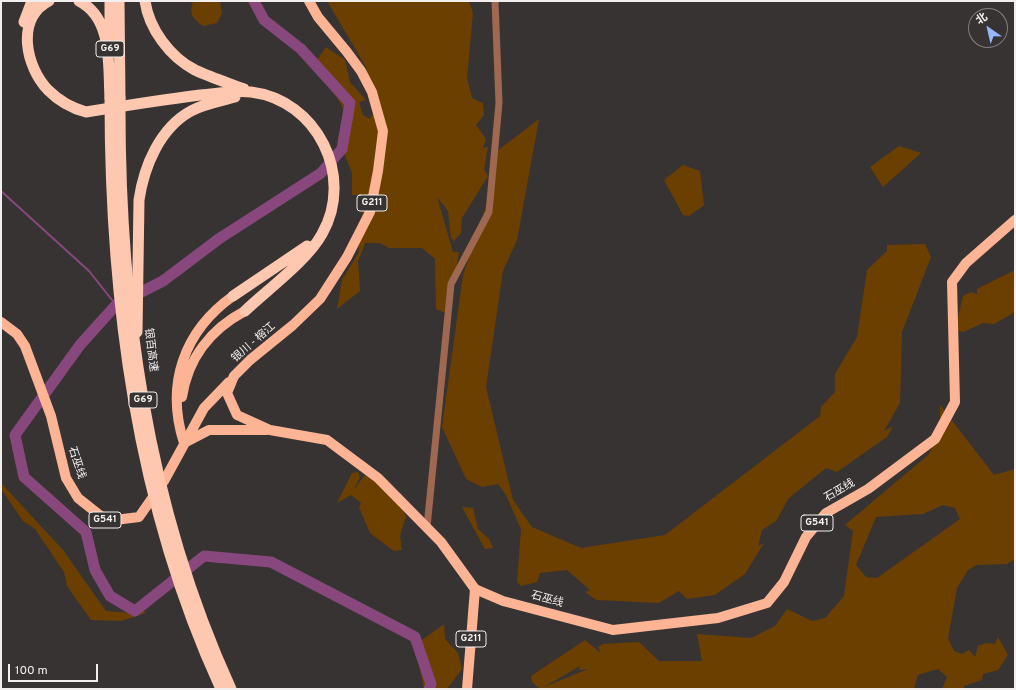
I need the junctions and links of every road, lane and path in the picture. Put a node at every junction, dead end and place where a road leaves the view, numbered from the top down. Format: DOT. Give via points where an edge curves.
graph roads {
  1 [pos="32,1"];
  2 [pos="49,1"];
  3 [pos="79,1"];
  4 [pos="110,1"];
  5 [pos="119,1"];
  6 [pos="145,1"];
  7 [pos="309,1"];
  8 [pos="495,1"];
  9 [pos="252,92"];
  10 [pos="235,97"];
  11 [pos="115,98"];
  12 [pos="316,135"];
  13 [pos="332,178"];
  14 [pos="1015,220"];
  15 [pos="233,296"];
  16 [pos="245,310"];
  17 [pos="1,322"];
  18 [pos="137,349"];
  19 [pos="234,376"];
  20 [pos="270,430"];
  21 [pos="184,443"];
  22 [pos="427,527"];
  23 [pos="475,589"];
  24 [pos="221,689"];
  25 [pos="231,689"];
  26 [pos="467,689"];
  1 -- 10 [label="highway" via="22,33 27,66 44,93 70,112 85,118 177,103"];
  2 -- 9 [label="highway" via="30,18 30,56 43,84 59,100 72,108 86,112 176,98"];
  3 -- 11 [label="highway" via="95,15 106,39"];
  4 -- 11 [label="highway, 银百高速 / G69"];
  5 -- 11 [label="highway, 银百高速 / G69"];
  6 -- 9 [label="highway" via="156,32 180,60 195,70"];
  7 -- 19 [label="highway, 银川 - 榕江 / G211" via="318,17 361,72 372,92 383,131 370,212 347,257 320,299"];
  8 -- 22 [label="street" via="499,103 489,212 451,284"];
  9 -- 12 [label="highway" via="292,107 306,118"];
  10 -- 12 [label="highway" via="259,99 282,107"];
  10 -- 18 [label="highway" via="192,110 180,118 165,134 150,161 143,180 139,205"];
  11 -- 18 [label="highway, 银百高速 / G69, bridge" via="124,235"];
  11 -- 24 [label="highway, 银百高速 / G69, bridge" via="112,180 117,266 140,440 169,556 189,613"];
  12 -- 13 [label="highway" via="327,150"];
  13 -- 15 [label="highway" via="325,214 318,231 307,246"];
  13 -- 16 [label="highway" via="332,211 317,242"];
  14 -- 23 [label="highway, 石巫线 / G541" via="966,263 952,282 955,402 935,439 868,489 826,513 806,536 784,582 767,603 718,618 613,630 503,601"];
  15 -- 21 [label="highway" via="202,324 183,360 176,402"];
  16 -- 21 [label="highway" via="227,321 212,335 189,369 181,406"];
  17 -- 21 [label="highway, 石巫线 / G541" via="17,334 25,346 51,416 66,478 78,498 108,521 139,518 164,481"];
  18 -- 25 [label="highway, 银百高速 / G69, bridge" via="149,438 170,525 198,610"];
  19 -- 20 [label="highway, 银川 - 榕江 / G211" via="226,392 237,415"];
  19 -- 21 [label="highway" via="204,408"];
  20 -- 21 [label="highway" via="209,430"];
  20 -- 22 [label="highway, 银川 - 榕江 / G211" via="327,440 378,478"];
  22 -- 23 [label="highway, 银川 - 榕江 / G211"];
  23 -- 26 [label="highway, G211"];
}
